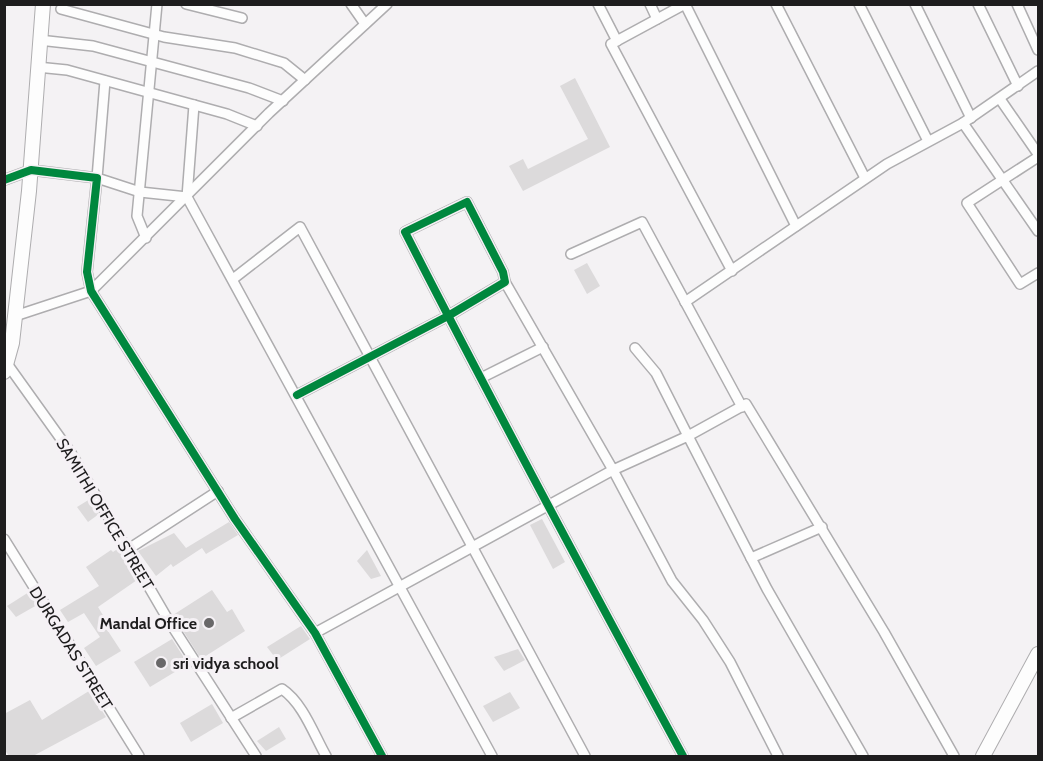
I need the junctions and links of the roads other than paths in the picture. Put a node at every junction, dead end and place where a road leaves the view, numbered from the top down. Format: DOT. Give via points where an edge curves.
graph roads {
  1 [pos="43,4"];
  2 [pos="157,4"];
  3 [pos="186,4"];
  4 [pos="351,4"];
  5 [pos="387,4"];
  6 [pos="598,4"];
  7 [pos="650,4"];
  8 [pos="685,4"];
  9 [pos="776,4"];
  10 [pos="859,4"];
  11 [pos="915,4"];
  12 [pos="978,4"];
  13 [pos="1017,4"];
  14 [pos="203,7"];
  15 [pos="61,9"];
  16 [pos="242,18"];
  17 [pos="657,19"];
  18 [pos="365,24"];
  19 [pos="156,32"];
  20 [pos="39,40"];
  21 [pos="616,41"];
  22 [pos="1038,50"];
  23 [pos="152,64"];
  24 [pos="37,67"];
  25 [pos="1038,73"];
  26 [pos="305,80"];
  27 [pos="105,81"];
  28 [pos="1018,86"];
  29 [pos="150,93"];
  30 [pos="1000,99"];
  31 [pos="283,101"];
  32 [pos="194,105"];
  33 [pos="967,120"];
  34 [pos="257,126"];
  35 [pos="928,141"];
  36 [pos="1038,156"];
  37 [pos="31,171"];
  38 [pos="97,178"];
  39 [pos="865,178"];
  40 [pos="4,180"];
  41 [pos="1003,180"];
  42 [pos="140,192"];
  43 [pos="187,197"];
  44 [pos="796,226"];
  45 [pos="1038,231"];
  46 [pos="146,238"];
  47 [pos="571,254"];
  48 [pos="732,271"];
  49 [pos="1038,273"];
  50 [pos="233,279"];
  51 [pos="504,282"];
  52 [pos="91,291"];
  53 [pos="685,302"];
  54 [pos="15,316"];
  55 [pos="448,316"];
  56 [pos="543,347"];
  57 [pos="635,348"];
  58 [pos="371,356"];
  59 [pos="6,369"];
  60 [pos="481,378"];
  61 [pos="297,395"];
  62 [pos="742,407"];
  63 [pos="688,436"];
  64 [pos="613,470"];
  65 [pos="218,491"];
  66 [pos="546,505"];
  67 [pos="822,527"];
  68 [pos="4,539"];
  69 [pos="472,545"];
  70 [pos="127,550"];
  71 [pos="751,558"];
  72 [pos="400,587"];
  73 [pos="315,633"];
  74 [pos="1038,654"];
  75 [pos="231,718"];
  76 [pos="139,756"];
  77 [pos="256,756"];
  78 [pos="326,756"];
  79 [pos="382,756"];
  80 [pos="492,756"];
  81 [pos="585,756"];
  82 [pos="683,756"];
  83 [pos="778,756"];
  84 [pos="863,756"];
  85 [pos="954,756"];
  86 [pos="983,756"];
  1 -- 20 [label="main road"];
  2 -- 19 [label="street"];
  3 -- 14 [label="street"];
  4 -- 18 [label="street"];
  5 -- 18 [label="street"];
  6 -- 21 [label="street"];
  7 -- 17 [label="street"];
  8 -- 17 [label="street"];
  8 -- 44 [label="street"];
  9 -- 39 [label="street"];
  10 -- 35 [label="street"];
  11 -- 33 [label="street"];
  12 -- 28 [label="street"];
  13 -- 22 [label="street"];
  14 -- 16 [label="street"];
  15 -- 19 [label="street"];
  17 -- 21 [label="street"];
  18 -- 26 [label="street"];
  19 -- 23 [label="street"];
  19 -- 26 [label="street" via="191,43 235,48 284,63"];
  20 -- 23 [label="street" via="93,46"];
  20 -- 24 [label="main road"];
  21 -- 48 [label="street" via="611,44"];
  23 -- 29 [label="street"];
  23 -- 31 [label="street" via="249,88"];
  24 -- 27 [label="street" via="68,70"];
  24 -- 37 [label="main road"];
  25 -- 28 [label="street"];
  26 -- 31 [label="street"];
  27 -- 29 [label="street"];
  27 -- 38 [label="street"];
  28 -- 30 [label="street"];
  29 -- 32 [label="street"];
  29 -- 42 [label="street"];
  30 -- 33 [label="street"];
  30 -- 36 [label="street"];
  31 -- 34 [label="street"];
  32 -- 34 [label="street"];
  32 -- 43 [label="street"];
  33 -- 35 [label="street"];
  33 -- 41 [label="street"];
  34 -- 43 [label="street"];
  35 -- 39 [label="street"];
  36 -- 41 [label="street"];
  37 -- 38 [label="street"];
  37 -- 40 [label="street"];
  37 -- 54 [label="main road"];
  38 -- 42 [label="street"];
  38 -- 52 [label="street" via="87,272"];
  39 -- 44 [label="street"];
  41 -- 45 [label="street"];
  41 -- 49 [label="street" via="967,203 1020,284"];
  42 -- 43 [label="street"];
  42 -- 46 [label="street" via="137,216"];
  43 -- 46 [label="street"];
  43 -- 50 [label="street"];
  44 -- 48 [label="street"];
  46 -- 52 [label="street"];
  47 -- 53 [label="street" via="642,222"];
  48 -- 53 [label="street"];
  50 -- 58 [label="street" via="300,227"];
  50 -- 61 [label="street"];
  51 -- 55 [label="street"];
  51 -- 55 [label="street" via="503,272 467,202 405,232"];
  51 -- 56 [label="street"];
  52 -- 54 [label="street"];
  52 -- 65 [label="street"];
  53 -- 62 [label="street"];
  54 -- 59 [label="main road"];
  55 -- 58 [label="street"];
  55 -- 60 [label="street"];
  56 -- 60 [label="street"];
  56 -- 64 [label="street"];
  57 -- 63 [label="street" via="656,373"];
  58 -- 61 [label="street"];
  58 -- 69 [label="street"];
  59 -- 70 [label="street, SAMITHI OFFICE STREET" via="72,453"];
  60 -- 66 [label="street"];
  61 -- 72 [label="street"];
  62 -- 63 [label="street"];
  62 -- 67 [label="street" via="746,404"];
  63 -- 64 [label="street"];
  63 -- 71 [label="street"];
  64 -- 66 [label="street"];
  64 -- 83 [label="street" via="672,581 730,662"];
  65 -- 70 [label="street"];
  65 -- 73 [label="street"];
  66 -- 69 [label="street"];
  66 -- 82 [label="street"];
  67 -- 71 [label="street"];
  67 -- 85 [label="street"];
  68 -- 76 [label="street, DURGADAS STREET"];
  69 -- 72 [label="street"];
  69 -- 81 [label="street"];
  70 -- 75 [label="street, SAMITHI OFFICE STREET"];
  71 -- 84 [label="street"];
  72 -- 73 [label="street"];
  72 -- 80 [label="street"];
  73 -- 79 [label="street"];
  74 -- 86 [label="main road"];
  75 -- 77 [label="street, SAMITHI OFFICE STREET"];
  75 -- 78 [label="street" via="282,689 290,694"];
}
